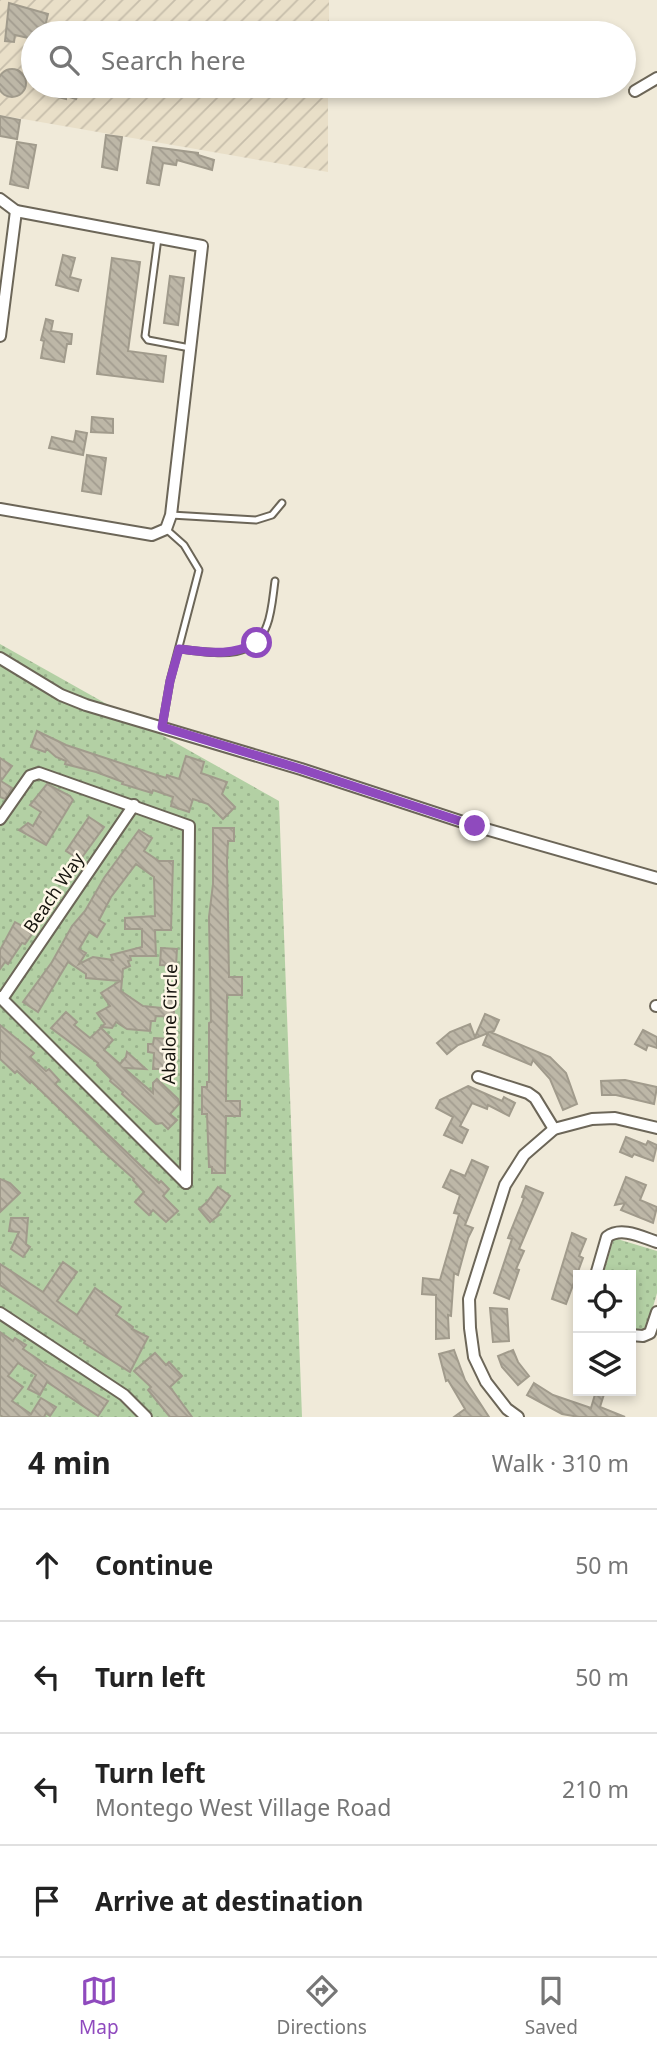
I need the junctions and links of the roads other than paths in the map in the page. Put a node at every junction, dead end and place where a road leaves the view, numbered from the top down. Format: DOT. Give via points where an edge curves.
graph roads {
  1 [pos="657,78"];
  2 [pos="636,90"];
  3 [pos="0,199"];
  4 [pos="16,211"];
  5 [pos="158,238"];
  6 [pos="0,336"];
  7 [pos="190,348"];
  8 [pos="282,503"];
  9 [pos="0,509"];
  10 [pos="171,515"];
  11 [pos="166,529"];
  12 [pos="275,581"];
  13 [pos="179,649"];
  14 [pos="0,658"];
  15 [pos="162,727"];
  16 [pos="134,805"];
  17 [pos="0,819"];
  18 [pos="657,878"];
  19 [pos="1,998"];
  20 [pos="478,1077"];
  21 [pos="657,1128"];
  22 [pos="554,1129"];
  23 [pos="657,1242"];
  24 [pos="597,1270"];
  25 [pos="657,1312"];
  26 [pos="0,1313"];
  27 [pos="636,1336"];
  28 [pos="146,1417"];
  29 [pos="518,1417"];
  1 -- 2 [label="street"];
  3 -- 4 [label="street"];
  4 -- 5 [label="street"];
  4 -- 6 [label="street"];
  5 -- 7 [label="lane" via="145,336"];
  5 -- 7 [label="street" via="202,246"];
  7 -- 10 [label="street"];
  8 -- 10 [label="lane" via="272,515 256,520"];
  9 -- 11 [label="street" via="152,535"];
  10 -- 11 [label="street"];
  11 -- 13 [label="lane" via="184,545 199,570"];
  12 -- 13 [label="lane" via="268,625 257,643 239,652"];
  13 -- 15 [label="lane"];
  14 -- 15 [label="street" via="61,695"];
  15 -- 18 [label="street"];
  16 -- 17 [label="street, Abalone Circle" via="35,773"];
  16 -- 19 [label="street, Beach Way"];
  16 -- 19 [label="street, Abalone Circle" via="187,823 191,830 186,1182"];
  20 -- 22 [label="street" via="528,1093"];
  21 -- 22 [label="street" via="615,1118"];
  22 -- 29 [label="street" via="524,1155 505,1185 469,1299 474,1357 486,1382"];
  23 -- 24 [label="street" via="611,1233"];
  25 -- 27 [label="street" via="650,1333"];
  26 -- 28 [label="street" via="124,1395"];
}
